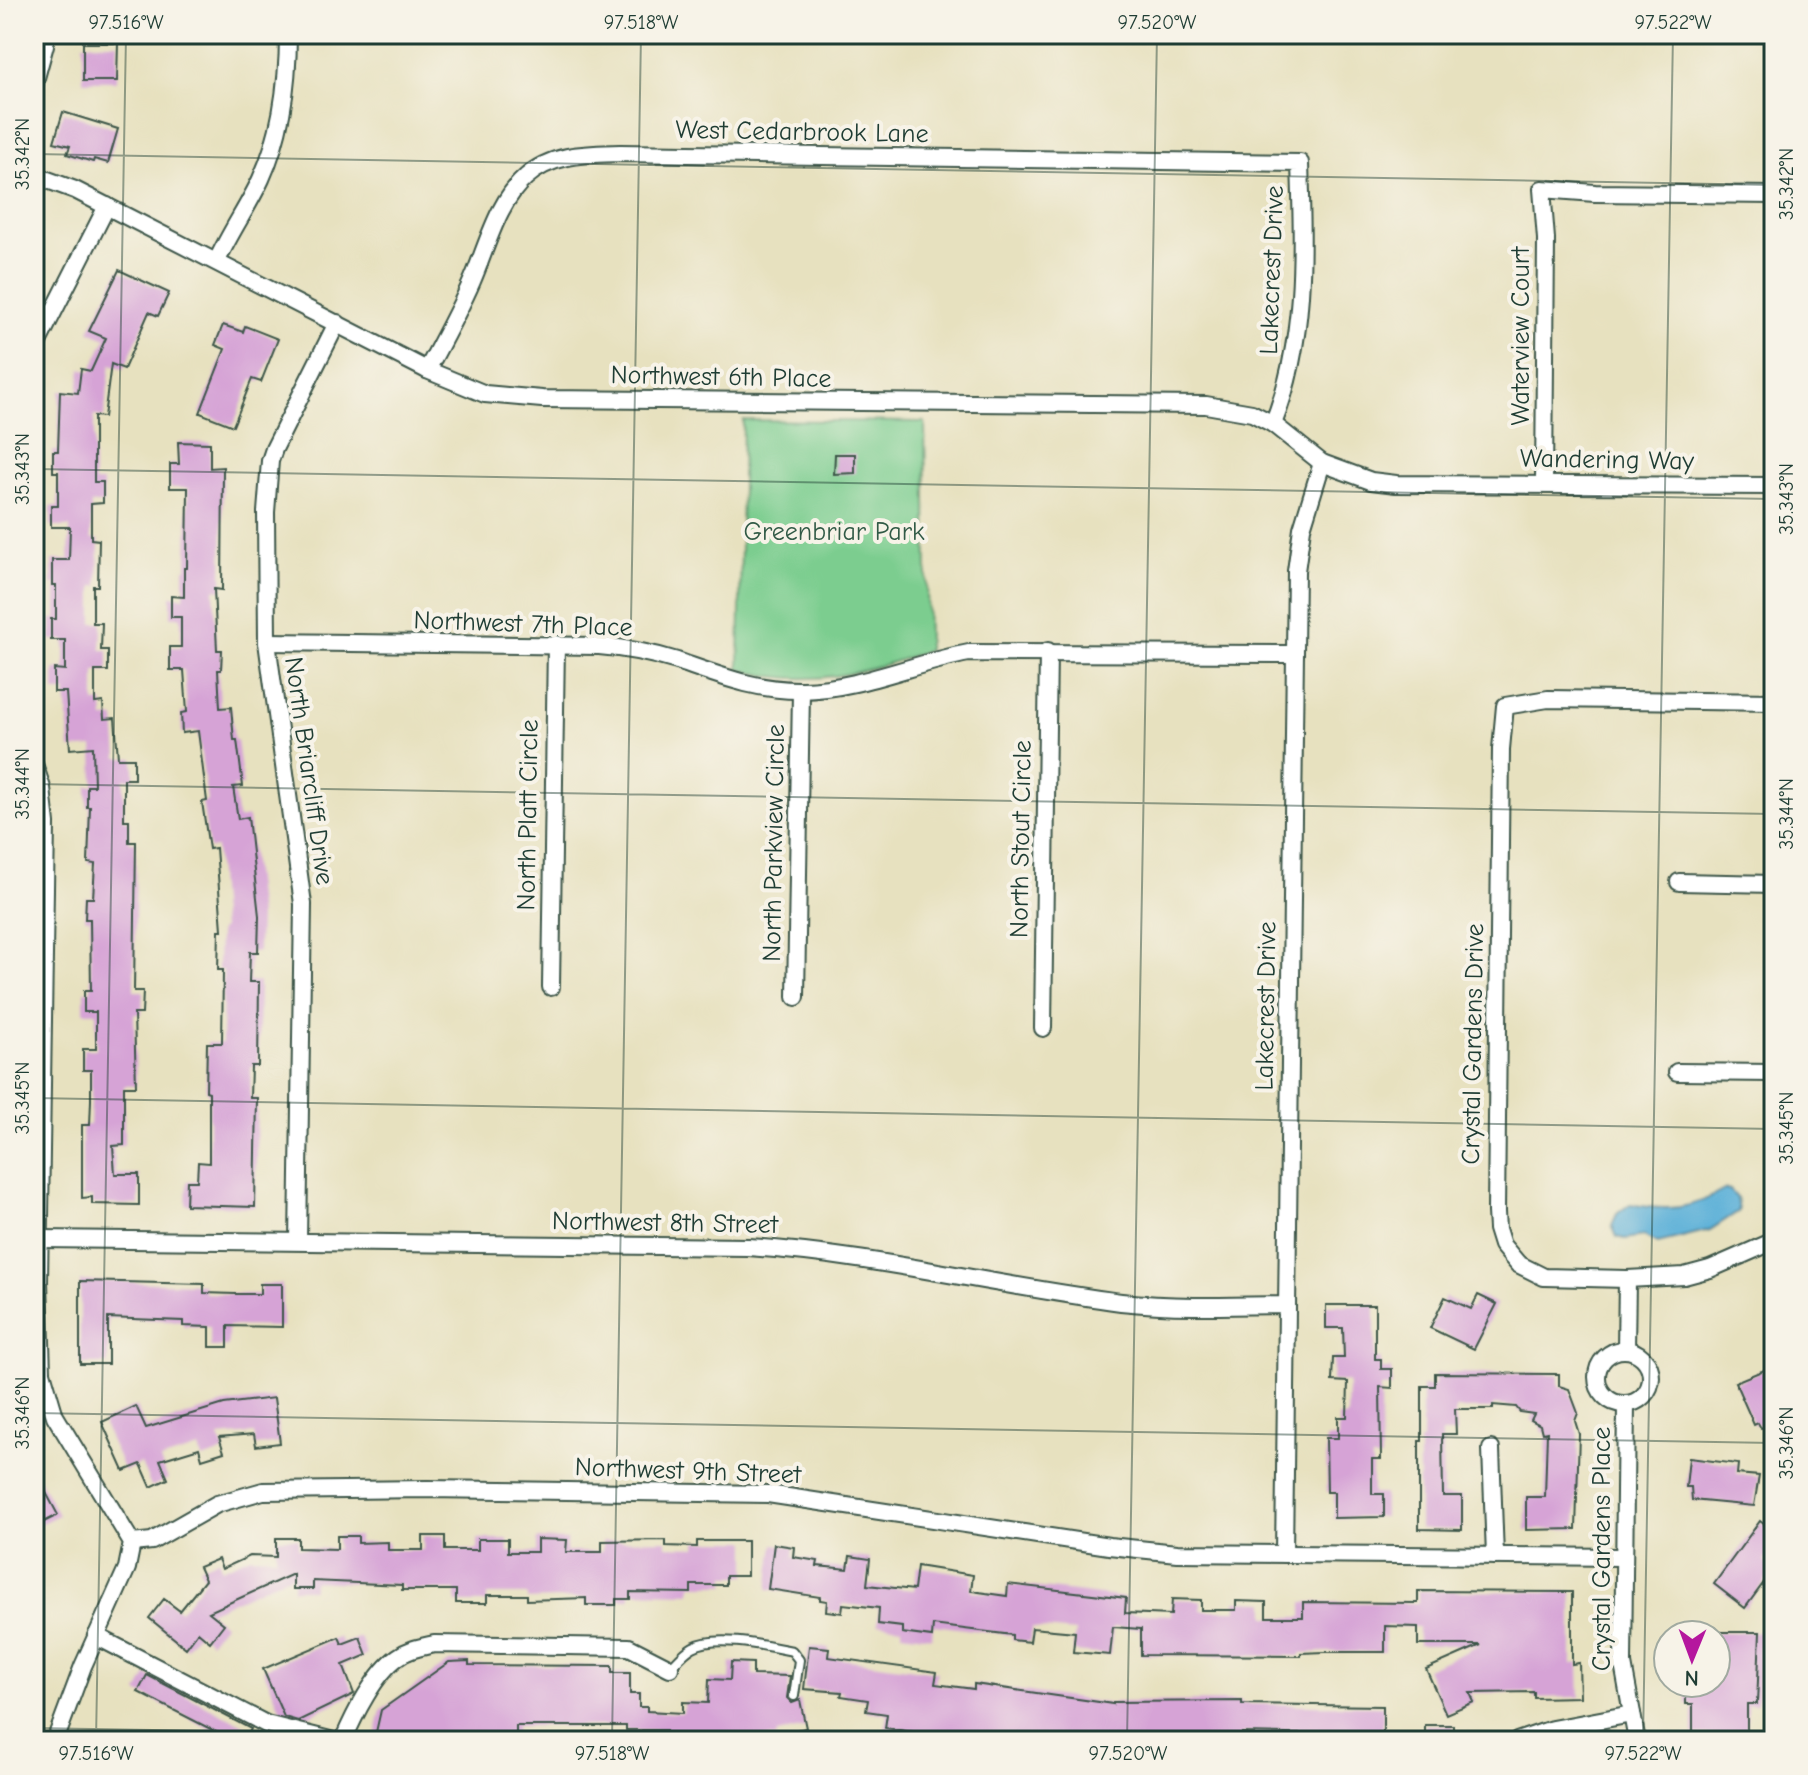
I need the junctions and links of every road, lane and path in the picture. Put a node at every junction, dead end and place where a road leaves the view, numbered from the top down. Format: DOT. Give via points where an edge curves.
graph roads {
  1 [pos="45,34"];
  2 [pos="288,34"];
  3 [pos="34,85"];
  4 [pos="1300,163"];
  5 [pos="34,175"];
  6 [pos="1774,195"];
  7 [pos="107,206"];
  8 [pos="217,261"];
  9 [pos="337,323"];
  10 [pos="34,350"];
  11 [pos="427,370"];
  12 [pos="1273,424"];
  13 [pos="1322,463"];
  14 [pos="1439,483"];
  15 [pos="1544,483"];
  16 [pos="1774,486"];
  17 [pos="267,642"];
  18 [pos="556,644"];
  19 [pos="1048,651"];
  20 [pos="1295,654"];
  21 [pos="801,691"];
  22 [pos="1774,702"];
  23 [pos="34,764"];
  24 [pos="1679,882"];
  25 [pos="1774,884"];
  26 [pos="551,987"];
  27 [pos="796,997"];
  28 [pos="1043,1028"];
  29 [pos="1677,1072"];
  30 [pos="1774,1073"];
  31 [pos="40,1239"];
  32 [pos="298,1241"];
  33 [pos="1774,1241"];
  34 [pos="1627,1279"];
  35 [pos="1286,1305"];
  36 [pos="1626,1350"];
  37 [pos="1626,1404"];
  38 [pos="1491,1449"];
  39 [pos="132,1543"];
  40 [pos="1284,1554"];
  41 [pos="1495,1556"];
  42 [pos="1623,1557"];
  43 [pos="96,1636"];
  44 [pos="670,1668"];
  45 [pos="794,1696"];
  46 [pos="1632,1714"];
  47 [pos="55,1741"];
  48 [pos="334,1741"];
  49 [pos="343,1741"];
  50 [pos="1517,1741"];
  51 [pos="1637,1741"];
  1 -- 3 [label="street"];
  2 -- 8 [label="street" via="283,111 271,153"];
  4 -- 11 [label="street, West Cedarbrook Lane" via="569,156 548,162 516,187"];
  4 -- 12 [label="street, Lakecrest Drive" via="1296,340 1289,381"];
  5 -- 7 [label="street, Northwest 6th Place"];
  6 -- 15 [label="street, Waterview Court" via="1542,189"];
  7 -- 8 [label="street, Northwest 6th Place"];
  7 -- 10 [label="street"];
  8 -- 9 [label="street, Northwest 6th Place"];
  9 -- 11 [label="street, Northwest 6th Place"];
  9 -- 17 [label="street, North Briarcliff Drive" via="270,461"];
  11 -- 12 [label="street, Northwest 6th Place" via="473,390 508,397 1206,405 1252,413"];
  12 -- 13 [label="street, Northwest 6th Place"];
  13 -- 14 [label="street, Northwest 6th Place" via="1371,481"];
  13 -- 20 [label="street, Lakecrest Drive" via="1298,549"];
  14 -- 15 [label="street, Wandering Way"];
  15 -- 16 [label="street, Wandering Way"];
  17 -- 18 [label="street, Northwest 7th Place"];
  17 -- 32 [label="street, North Briarcliff Drive" via="303,904"];
  18 -- 21 [label="street, Northwest 7th Place" via="646,652 725,679"];
  18 -- 26 [label="street, North Platt Circle"];
  19 -- 20 [label="street, Northwest 7th Place"];
  19 -- 21 [label="street, Northwest 7th Place" via="969,653 852,685"];
  19 -- 28 [label="street, North Stout Circle"];
  20 -- 35 [label="street, Lakecrest Drive"];
  21 -- 27 [label="street, North Parkview Circle"];
  22 -- 34 [label="street, Crystal Gardens Drive" via="1548,699 1505,706 1497,1229 1508,1256 1530,1272 1559,1279"];
  23 -- 31 [label="street" via="46,824"];
  24 -- 25 [label="street"];
  29 -- 30 [label="street"];
  31 -- 32 [label="street, Northwest 8th Street"];
  31 -- 39 [label="street" via="40,1338 55,1416"];
  32 -- 35 [label="street, Northwest 8th Street" via="748,1247 880,1262 1120,1302"];
  33 -- 34 [label="street, Crystal Gardens Drive" via="1684,1276"];
  34 -- 36 [label="street"];
  35 -- 40 [label="street, Lakecrest Drive"];
  36 -- 37 [label="street, Crystal Gardens Place" via="1639,1354 1651,1372 1645,1394"];
  36 -- 37 [label="street, Crystal Gardens Place" via="1610,1354 1597,1372 1603,1394"];
  37 -- 42 [label="street, Crystal Gardens Place"];
  38 -- 41 [label="street"];
  39 -- 40 [label="street, Northwest 9th Street" via="152,1541 217,1504 263,1491 427,1489 738,1492 1109,1546"];
  39 -- 43 [label="street" via="127,1568"];
  40 -- 41 [label="street, Northwest 9th Street"];
  41 -- 42 [label="street, Northwest 9th Street"];
  42 -- 46 [label="street, Crystal Gardens Place" via="1623,1664"];
  43 -- 47 [label="street"];
  43 -- 48 [label="street" via="266,1724"];
  44 -- 45 [label="lane" via="703,1643 792,1651 799,1660"];
  44 -- 49 [label="street" via="629,1647 414,1648 383,1673"];
  46 -- 50 [label="street"];
  46 -- 51 [label="street, Crystal Gardens Place"];
}
